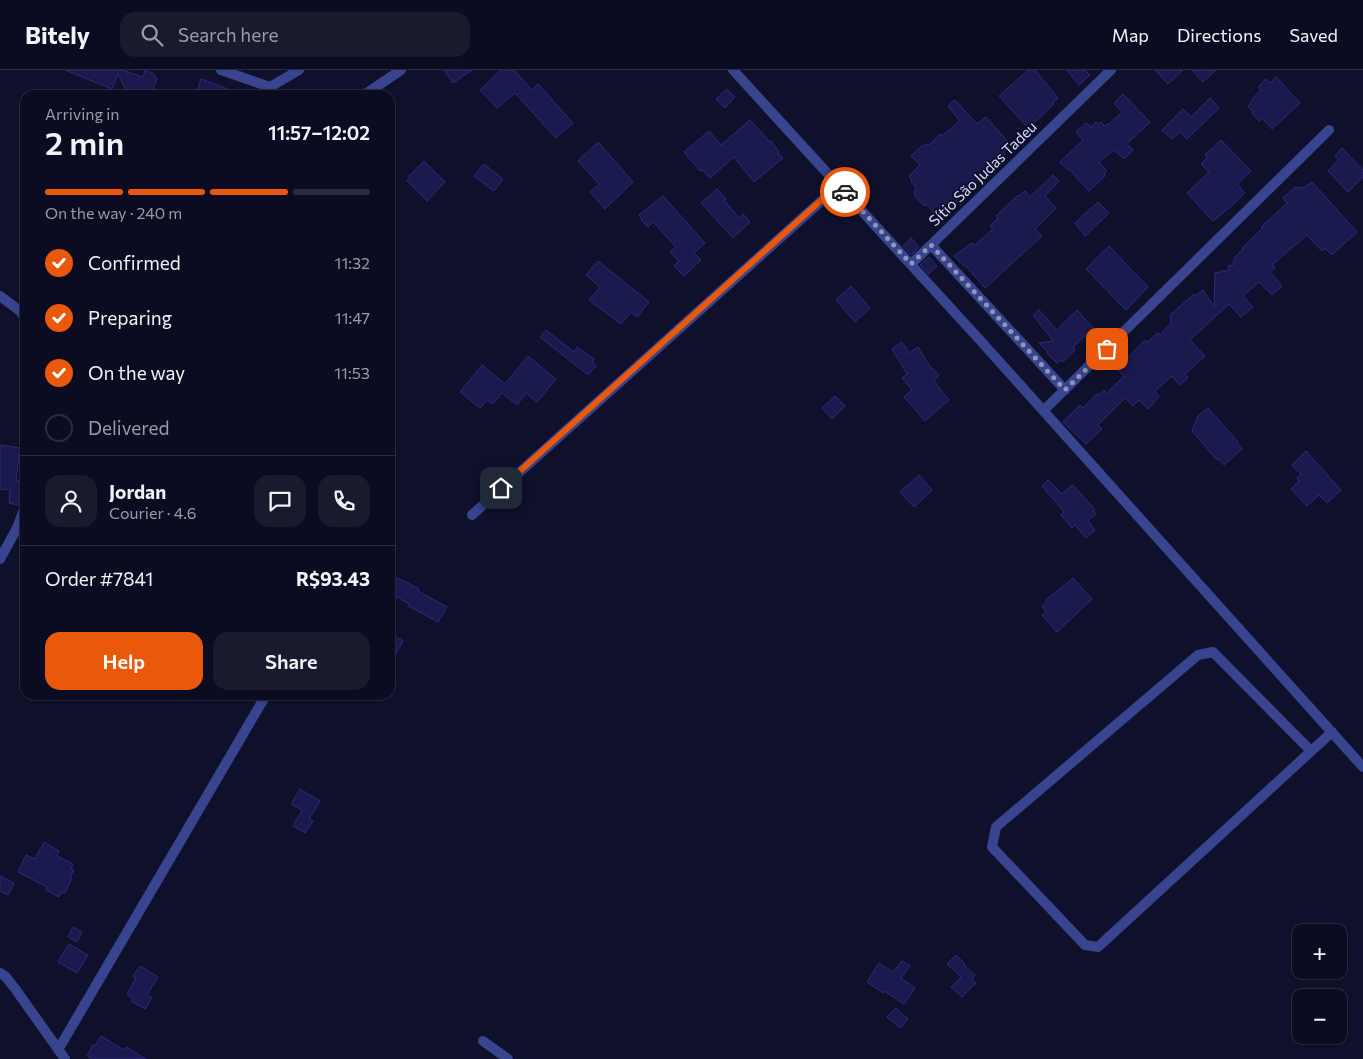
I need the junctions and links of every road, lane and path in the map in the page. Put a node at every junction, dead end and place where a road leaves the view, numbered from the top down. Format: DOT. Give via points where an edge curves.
graph roads {
  1 [pos="221,70"];
  2 [pos="299,70"];
  3 [pos="401,70"];
  4 [pos="733,70"];
  5 [pos="1112,70"];
  6 [pos="371,90"];
  7 [pos="1329,130"];
  8 [pos="838,185"];
  9 [pos="931,245"];
  10 [pos="911,264"];
  11 [pos="0,296"];
  12 [pos="20,311"];
  13 [pos="1065,390"];
  14 [pos="1044,410"];
  15 [pos="472,515"];
  16 [pos="20,520"];
  17 [pos="0,559"];
  18 [pos="263,700"];
  19 [pos="1332,732"];
  20 [pos="1311,751"];
  21 [pos="1363,767"];
  22 [pos="0,972"];
  23 [pos="482,1042"];
  24 [pos="58,1050"];
  25 [pos="65,1059"];
  26 [pos="508,1059"];
  1 -- 2 [label="street" via="270,87"];
  3 -- 6 [label="street"];
  4 -- 8 [label="street"];
  5 -- 9 [label="street, Sítio São Judas Tadeu"];
  7 -- 13 [label="street"];
  8 -- 10 [label="street"];
  8 -- 15 [label="street"];
  9 -- 10 [label="street"];
  9 -- 13 [label="street, Sítio São Judas Tadeu"];
  10 -- 14 [label="street"];
  11 -- 12 [label="street"];
  13 -- 14 [label="street"];
  14 -- 19 [label="street"];
  16 -- 17 [label="street"];
  18 -- 24 [label="street"];
  19 -- 20 [label="street"];
  19 -- 21 [label="street"];
  20 -- 20 [label="street" via="1098,947 1085,945 992,846 996,827 1198,655 1213,652"];
  22 -- 24 [label="street"];
  23 -- 26 [label="street"];
  24 -- 25 [label="street"];
}
